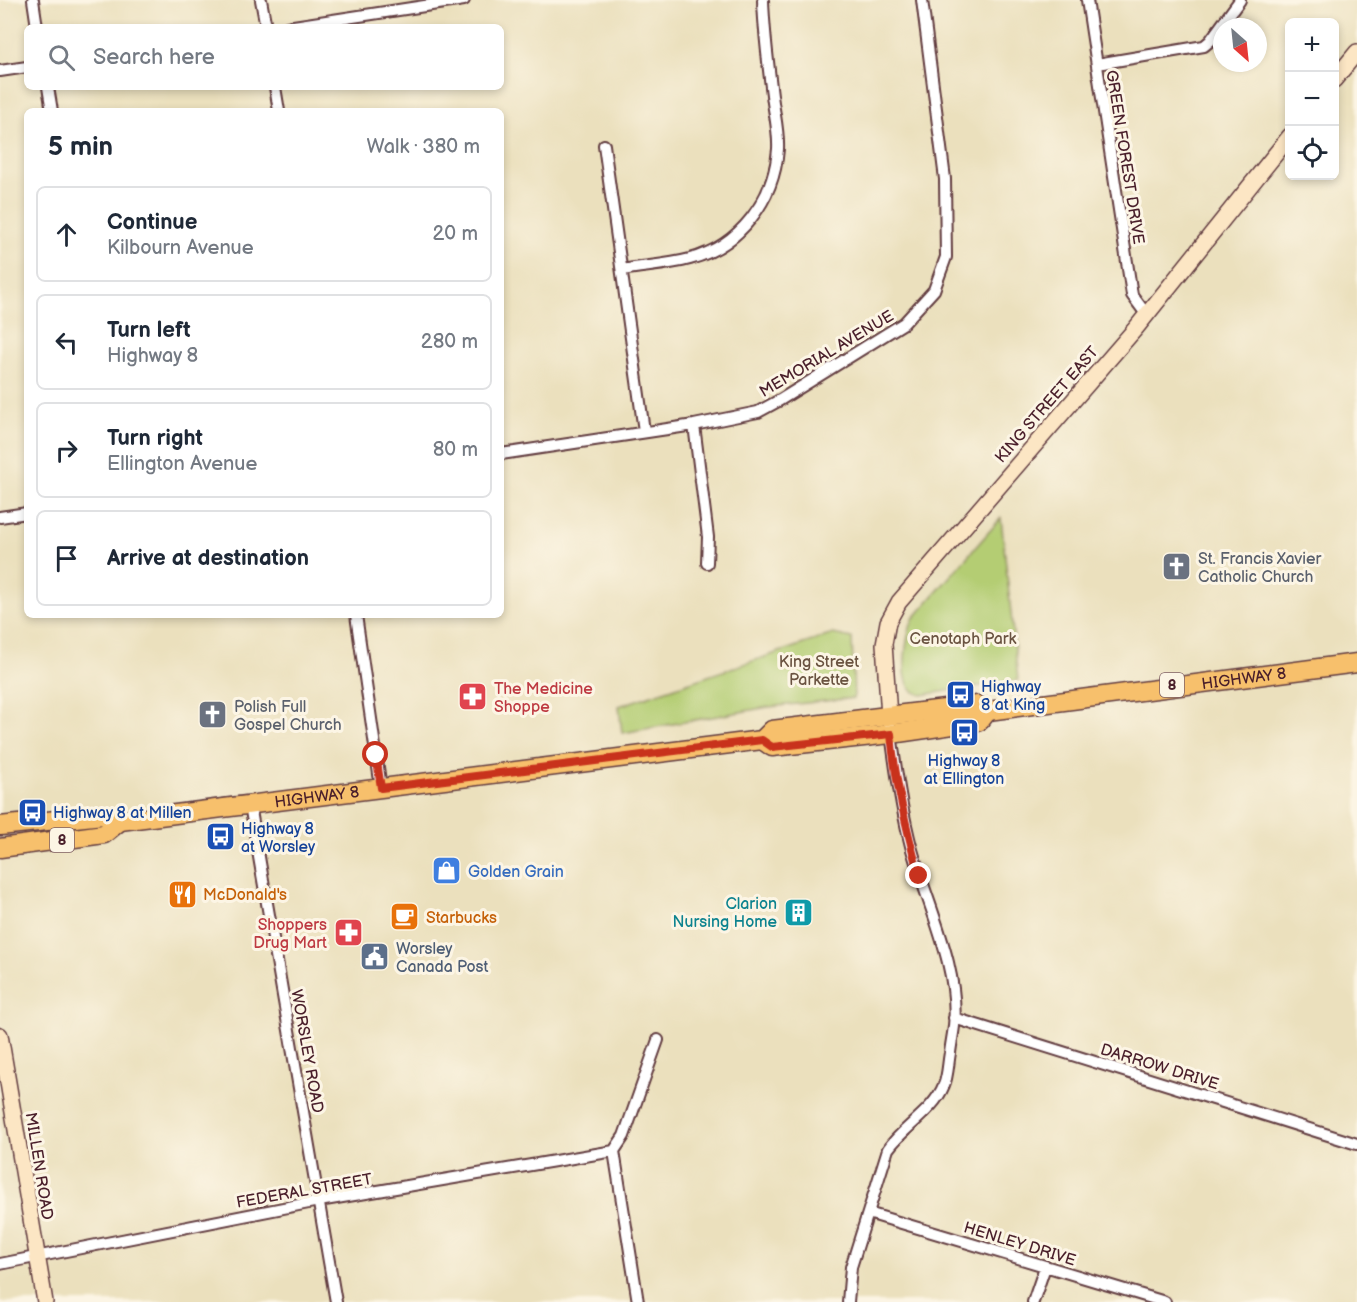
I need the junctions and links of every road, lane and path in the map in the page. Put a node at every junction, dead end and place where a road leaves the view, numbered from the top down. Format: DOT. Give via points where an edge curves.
graph roads {
  1 [pos="33,0"];
  2 [pos="261,0"];
  3 [pos="464,0"];
  4 [pos="763,0"];
  5 [pos="922,0"];
  6 [pos="1087,0"];
  7 [pos="1240,0"];
  8 [pos="428,3"];
  9 [pos="37,24"];
  10 [pos="265,24"];
  11 [pos="305,24"];
  12 [pos="1357,52"];
  13 [pos="1097,64"];
  14 [pos="24,67"];
  15 [pos="0,71"];
  16 [pos="1339,75"];
  17 [pos="48,90"];
  18 [pos="276,90"];
  19 [pos="52,108"];
  20 [pos="278,108"];
  21 [pos="1285,142"];
  22 [pos="604,145"];
  23 [pos="622,270"];
  24 [pos="1146,314"];
  25 [pos="694,425"];
  26 [pos="644,431"];
  27 [pos="504,454"];
  28 [pos="24,513"];
  29 [pos="0,517"];
  30 [pos="707,563"];
  31 [pos="356,618"];
  32 [pos="1357,663"];
  33 [pos="988,711"];
  34 [pos="889,716"];
  35 [pos="891,734"];
  36 [pos="762,740"];
  37 [pos="381,788"];
  38 [pos="250,805"];
  39 [pos="120,821"];
  40 [pos="0,825"];
  41 [pos="0,848"];
  42 [pos="954,1018"];
  43 [pos="0,1035"];
  44 [pos="658,1040"];
  45 [pos="1357,1144"];
  46 [pos="614,1151"];
  47 [pos="319,1201"];
  48 [pos="868,1213"];
  49 [pos="37,1256"];
  50 [pos="0,1264"];
  51 [pos="1045,1266"];
  52 [pos="45,1302"];
  53 [pos="336,1302"];
  54 [pos="638,1302"];
  55 [pos="848,1302"];
  56 [pos="1033,1302"];
  57 [pos="1165,1302"];
  1 -- 9 [label="street"];
  2 -- 10 [label="street"];
  3 -- 8 [label="street"];
  4 -- 23 [label="street" via="778,150 763,203 723,245 689,260"];
  5 -- 25 [label="street, MEMORIAL AVENUE" via="945,179 946,257 934,290 904,323 780,400 758,412"];
  6 -- 13 [label="street, GREEN FOREST DRIVE"];
  7 -- 13 [label="street" via="1204,46"];
  8 -- 11 [label="street"];
  12 -- 16 [label="main road"];
  13 -- 24 [label="street, GREEN FOREST DRIVE" via="1132,296"];
  14 -- 15 [label="street"];
  17 -- 19 [label="street"];
  18 -- 20 [label="street"];
  21 -- 24 [label="main road, KING STREET EAST"];
  22 -- 23 [label="street"];
  23 -- 26 [label="street"];
  24 -- 34 [label="main road, KING STREET EAST" via="899,602 888,622 884,644"];
  25 -- 26 [label="street, MEMORIAL AVENUE"];
  25 -- 30 [label="street" via="708,537"];
  26 -- 27 [label="street, MEMORIAL AVENUE"];
  28 -- 29 [label="street"];
  31 -- 37 [label="street"];
  32 -- 33 [label="main road, HIGHWAY 8 / 8"];
  33 -- 34 [label="main road, HIGHWAY 8 / 8" via="978,705"];
  33 -- 35 [label="main road, HIGHWAY 8 / 8" via="980,721"];
  34 -- 35 [label="street"];
  34 -- 36 [label="main road, HIGHWAY 8 / 8" via="772,730"];
  35 -- 36 [label="main road, HIGHWAY 8 / 8" via="772,747"];
  35 -- 42 [label="street" via="911,847 944,948"];
  36 -- 37 [label="main road, HIGHWAY 8 / 8"];
  37 -- 38 [label="main road, HIGHWAY 8 / 8"];
  38 -- 39 [label="main road, HIGHWAY 8 / 8"];
  38 -- 47 [label="street, WORSLEY ROAD"];
  39 -- 40 [label="main road, HIGHWAY 8 / 8" via="103,814"];
  39 -- 41 [label="main road, HIGHWAY 8 / 8" via="104,834"];
  42 -- 45 [label="street, DARROW DRIVE"];
  42 -- 48 [label="street" via="945,1084 930,1107 888,1149"];
  43 -- 49 [label="main road, MILLEN ROAD"];
  44 -- 46 [label="street" via="624,1136"];
  46 -- 47 [label="street, FEDERAL STREET"];
  46 -- 54 [label="street"];
  47 -- 49 [label="street, FEDERAL STREET"];
  47 -- 53 [label="street, WORSLEY ROAD"];
  48 -- 51 [label="street, HENLEY DRIVE"];
  48 -- 55 [label="street" via="851,1267"];
  49 -- 50 [label="street, FEDERAL STREET"];
  49 -- 52 [label="main road, MILLEN ROAD"];
  51 -- 56 [label="street"];
  51 -- 57 [label="street, HENLEY DRIVE"];
}
